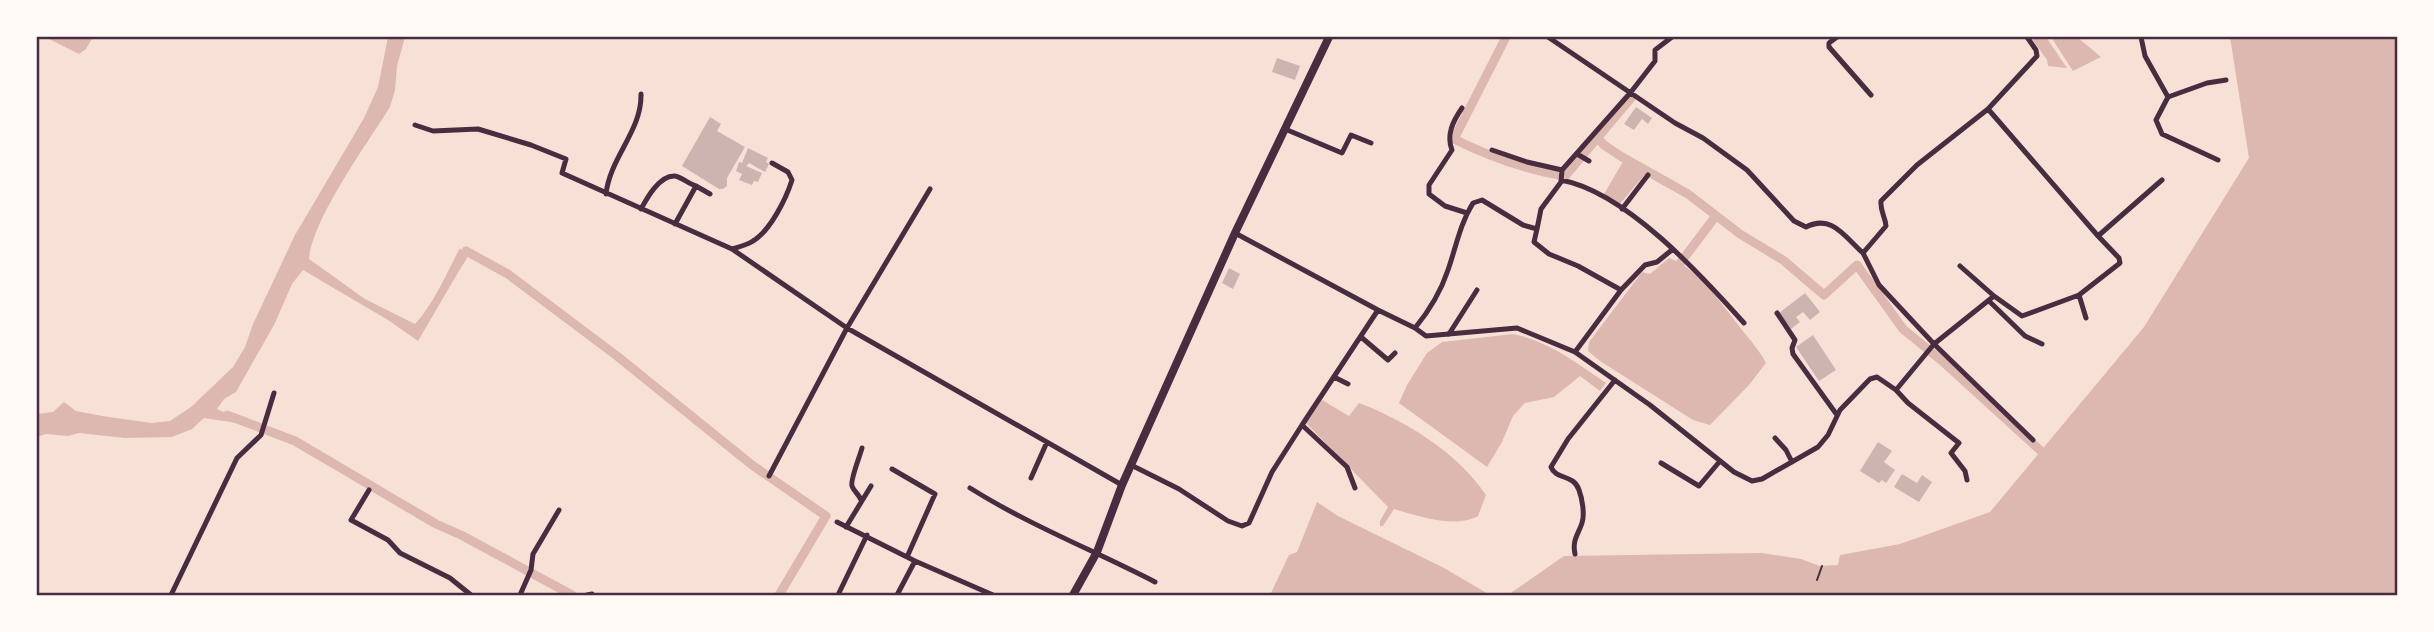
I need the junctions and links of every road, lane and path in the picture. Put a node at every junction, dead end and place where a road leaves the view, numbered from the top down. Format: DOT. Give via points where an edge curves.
graph roads {
  1 [pos="1329,37"];
  2 [pos="1548,37"];
  3 [pos="1671,37"];
  4 [pos="1837,37"];
  5 [pos="2027,37"];
  6 [pos="2141,37"];
  7 [pos="2226,80"];
  8 [pos="1631,92"];
  9 [pos="641,94"];
  10 [pos="1871,95"];
  11 [pos="2168,97"];
  12 [pos="1462,108"];
  13 [pos="1988,109"];
  14 [pos="415,125"];
  15 [pos="1285,129"];
  16 [pos="1371,143"];
  17 [pos="1492,150"];
  18 [pos="1577,154"];
  19 [pos="2218,160"];
  20 [pos="1589,161"];
  21 [pos="772,163"];
  22 [pos="1562,170"];
  23 [pos="1648,175"];
  24 [pos="1562,180"];
  25 [pos="2162,180"];
  26 [pos="696,186"];
  27 [pos="930,189"];
  28 [pos="606,194"];
  29 [pos="710,194"];
  30 [pos="642,209"];
  31 [pos="1622,209"];
  32 [pos="1467,213"];
  33 [pos="675,224"];
  34 [pos="1537,229"];
  35 [pos="1235,233"];
  36 [pos="2098,236"];
  37 [pos="732,249"];
  38 [pos="1677,253"];
  39 [pos="1863,253"];
  40 [pos="1960,266"];
  41 [pos="1477,290"];
  42 [pos="1621,290"];
  43 [pos="2079,295"];
  44 [pos="1992,299"];
  45 [pos="1378,310"];
  46 [pos="1777,313"];
  47 [pos="2087,318"];
  48 [pos="1744,323"];
  49 [pos="847,328"];
  50 [pos="1415,328"];
  51 [pos="1449,334"];
  52 [pos="1361,337"];
  53 [pos="2042,344"];
  54 [pos="1931,348"];
  55 [pos="1576,352"];
  56 [pos="1395,353"];
  57 [pos="1334,377"];
  58 [pos="1615,380"];
  59 [pos="1348,384"];
  60 [pos="1896,390"];
  61 [pos="274,393"];
  62 [pos="1837,415"];
  63 [pos="1302,425"];
  64 [pos="1775,438"];
  65 [pos="2033,440"];
  66 [pos="1047,442"];
  67 [pos="862,448"];
  68 [pos="1791,460"];
  69 [pos="1720,461"];
  70 [pos="1661,463"];
  71 [pos="1131,465"];
  72 [pos="892,469"];
  73 [pos="769,476"];
  74 [pos="1031,478"];
  75 [pos="1967,480"];
  76 [pos="1122,485"];
  77 [pos="871,486"];
  78 [pos="970,488"];
  79 [pos="1355,488"];
  80 [pos="369,490"];
  81 [pos="861,500"];
  82 [pos="559,510"];
  83 [pos="837,522"];
  84 [pos="846,527"];
  85 [pos="867,536"];
  86 [pos="1097,552"];
  87 [pos="1575,554"];
  88 [pos="907,557"];
  89 [pos="915,561"];
  90 [pos="1822,566"];
  91 [pos="1817,580"];
  92 [pos="1154,582"];
  93 [pos="979,593"];
  94 [pos="171,595"];
  95 [pos="471,595"];
  96 [pos="520,595"];
  97 [pos="838,595"];
  98 [pos="897,595"];
  99 [pos="993,595"];
  100 [pos="1073,595"];
  1 -- 15 [label="main road"];
  2 -- 8 [label="street"];
  3 -- 8 [label="street" via="1655,50 1655,61"];
  4 -- 10 [label="street" via="1829,47"];
  5 -- 13 [label="street" via="2037,56"];
  6 -- 11 [label="street" via="2145,56"];
  7 -- 11 [label="street"];
  8 -- 18 [label="street"];
  8 -- 39 [label="street" via="1747,170 1794,221 1805,227 1829,223"];
  9 -- 28 [label="street" via="637,121 615,162"];
  11 -- 19 [label="street" via="2156,120 2162,134"];
  12 -- 32 [label="street" via="1448,141 1452,150 1429,185 1429,194 1445,206"];
  13 -- 36 [label="street"];
  13 -- 39 [label="street" via="1917,165 1881,201 1886,226"];
  14 -- 28 [label="street" via="433,131 478,129 531,145 566,159 562,173"];
  15 -- 16 [label="street" via="1342,153 1351,135"];
  15 -- 35 [label="main road"];
  17 -- 22 [label="street"];
  18 -- 20 [label="street"];
  18 -- 22 [label="street"];
  21 -- 37 [label="street" via="788,172 792,180 786,198 755,241"];
  22 -- 24 [label="street"];
  23 -- 31 [label="street"];
  24 -- 31 [label="street" via="1585,187"];
  24 -- 34 [label="street" via="1541,209"];
  25 -- 36 [label="street"];
  26 -- 29 [label="street"];
  26 -- 30 [label="street" via="671,177 660,182"];
  26 -- 33 [label="street"];
  27 -- 49 [label="street"];
  28 -- 30 [label="street"];
  30 -- 33 [label="street"];
  31 -- 38 [label="street"];
  32 -- 34 [label="street" via="1473,203 1482,200"];
  32 -- 50 [label="street" via="1448,271 1429,312"];
  33 -- 37 [label="street"];
  34 -- 42 [label="street" via="1534,242 1549,254"];
  35 -- 45 [label="street"];
  35 -- 71 [label="main road"];
  36 -- 43 [label="street" via="2119,263"];
  37 -- 49 [label="street"];
  38 -- 42 [label="street" via="1645,265"];
  38 -- 48 [label="street"];
  39 -- 54 [label="street" via="1879,285"];
  40 -- 44 [label="street"];
  41 -- 51 [label="street"];
  42 -- 55 [label="street"];
  43 -- 44 [label="street" via="2022,316"];
  43 -- 47 [label="street"];
  44 -- 53 [label="street" via="2025,336"];
  44 -- 54 [label="street"];
  45 -- 50 [label="street"];
  45 -- 52 [label="street"];
  46 -- 62 [label="street" via="1796,340 1793,354"];
  49 -- 66 [label="street"];
  49 -- 73 [label="street"];
  50 -- 51 [label="street" via="1426,337"];
  51 -- 55 [label="street" via="1517,328"];
  52 -- 56 [label="street" via="1388,360"];
  52 -- 57 [label="street"];
  54 -- 60 [label="street"];
  54 -- 65 [label="street"];
  55 -- 58 [label="street"];
  57 -- 59 [label="street"];
  57 -- 63 [label="street"];
  58 -- 69 [label="street"];
  58 -- 87 [label="street" via="1551,467 1578,488 1583,522 1574,539"];
  60 -- 62 [label="street" via="1874,377"];
  60 -- 75 [label="street" via="1959,443 1951,453"];
  61 -- 94 [label="street" via="261,435 237,458"];
  62 -- 68 [label="street" via="1818,447"];
  63 -- 71 [label="street" via="1272,472 1249,523 1242,526"];
  63 -- 79 [label="street" via="1347,467"];
  64 -- 68 [label="street"];
  66 -- 74 [label="street"];
  66 -- 76 [label="street"];
  67 -- 81 [label="street" via="851,477"];
  68 -- 69 [label="street" via="1752,481"];
  69 -- 70 [label="street" via="1699,486"];
  71 -- 76 [label="main road"];
  72 -- 88 [label="street" via="935,494"];
  76 -- 86 [label="main road"];
  77 -- 81 [label="street"];
  78 -- 86 [label="street" via="1027,522"];
  80 -- 95 [label="street" via="351,520"];
  81 -- 84 [label="street"];
  82 -- 96 [label="street" via="533,554"];
  83 -- 84 [label="street"];
  84 -- 85 [label="street"];
  85 -- 88 [label="street"];
  85 -- 97 [label="street"];
  86 -- 92 [label="street"];
  86 -- 100 [label="main road"];
  88 -- 89 [label="street"];
  89 -- 93 [label="street"];
  89 -- 98 [label="street"];
  90 -- 91 [label="path"];
  93 -- 99 [label="street"];
}
